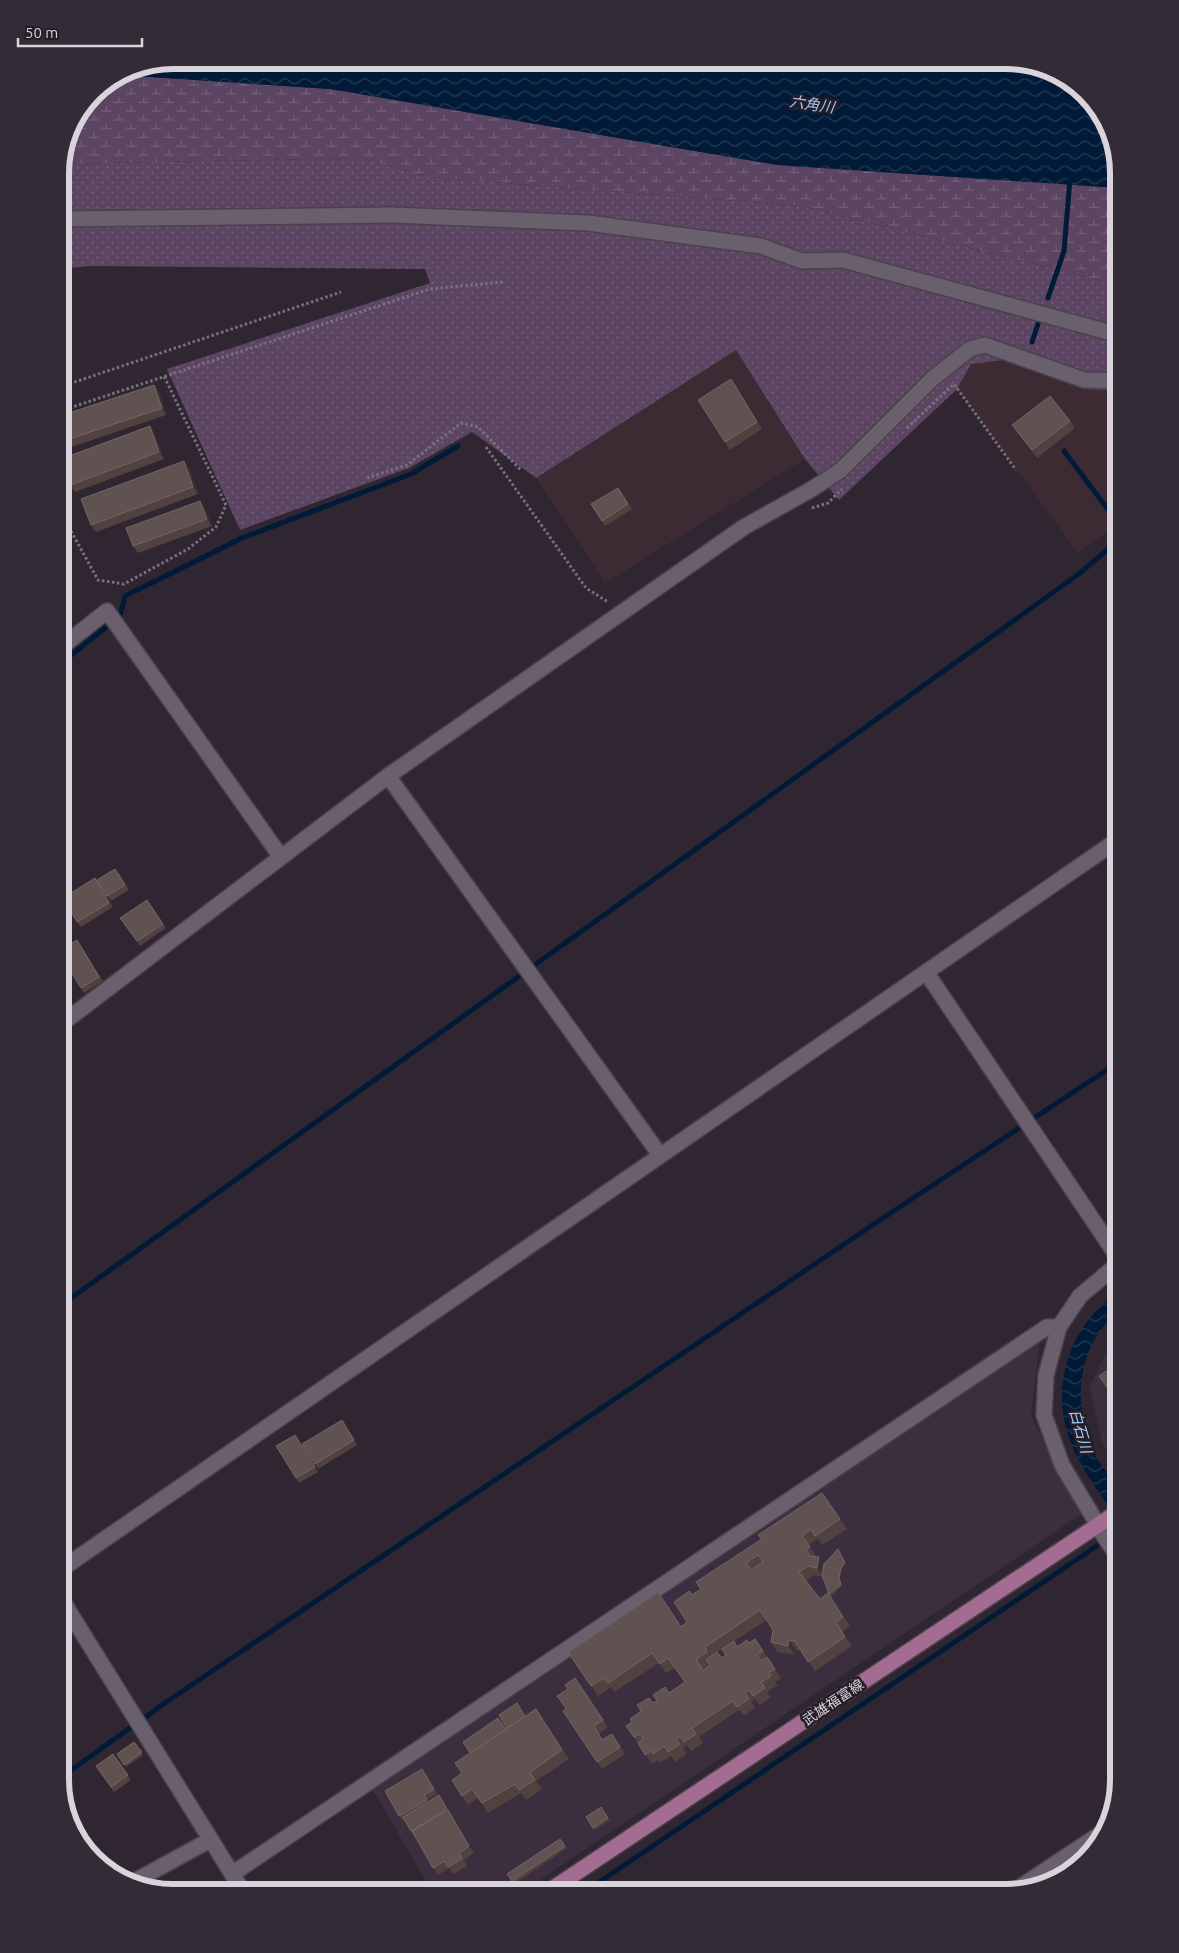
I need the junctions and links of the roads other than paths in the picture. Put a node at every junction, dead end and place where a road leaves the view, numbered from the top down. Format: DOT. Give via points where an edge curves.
graph roads {
  1 [pos="69,219"];
  2 [pos="1110,334"];
  3 [pos="1110,381"];
  4 [pos="69,641"];
  5 [pos="388,776"];
  6 [pos="1110,845"];
  7 [pos="281,857"];
  8 [pos="926,972"];
  9 [pos="69,1018"];
  10 [pos="660,1155"];
  11 [pos="1110,1246"];
  12 [pos="1110,1271"];
  13 [pos="1059,1327"];
  14 [pos="1110,1523"];
  15 [pos="1102,1533"];
  16 [pos="1110,1545"];
  17 [pos="69,1564"];
  18 [pos="69,1612"];
  19 [pos="1092,1839"];
  20 [pos="210,1840"];
  21 [pos="232,1874"];
  22 [pos="139,1879"];
  23 [pos="1028,1882"];
  24 [pos="238,1884"];
  25 [pos="560,1884"];
  1 -- 2 [label="street" via="392,215 588,223 761,246 802,261 843,260"];
  3 -- 5 [label="street" via="1084,380 986,345 970,350 932,379 841,470 744,528"];
  4 -- 7 [label="street" via="107,611"];
  5 -- 7 [label="street"];
  5 -- 10 [label="street"];
  6 -- 8 [label="street"];
  7 -- 9 [label="street"];
  8 -- 10 [label="street"];
  8 -- 11 [label="street"];
  10 -- 17 [label="street"];
  12 -- 13 [label="street" via="1080,1296"];
  13 -- 15 [label="street" via="1046,1375 1044,1416 1062,1465"];
  13 -- 21 [label="street" via="1047,1327"];
  14 -- 15 [label="main road, 武雄福富線"];
  15 -- 16 [label="street"];
  15 -- 25 [label="main road, 武雄福富線"];
  18 -- 20 [label="street"];
  19 -- 23 [label="street"];
  20 -- 21 [label="street"];
  20 -- 22 [label="street"];
  21 -- 24 [label="street"];
}
